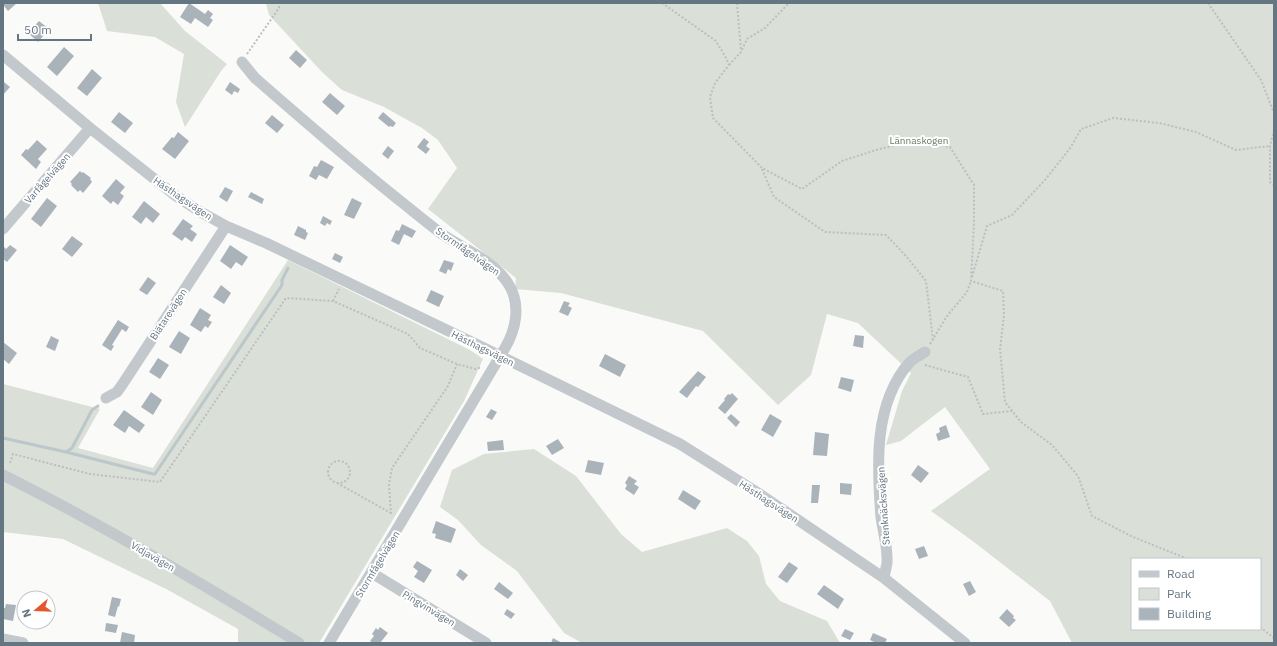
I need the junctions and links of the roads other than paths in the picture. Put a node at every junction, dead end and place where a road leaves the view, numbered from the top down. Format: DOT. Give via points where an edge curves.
graph roads {
  1 [pos="4,58"];
  2 [pos="242,62"];
  3 [pos="90,128"];
  4 [pos="226,226"];
  5 [pos="3,229"];
  6 [pos="925,352"];
  7 [pos="500,356"];
  8 [pos="106,398"];
  9 [pos="3,475"];
  10 [pos="372,573"];
  11 [pos="884,578"];
  12 [pos="3,640"];
  13 [pos="24,643"];
  14 [pos="299,643"];
  15 [pos="329,643"];
  16 [pos="486,643"];
  17 [pos="965,643"];
  1 -- 3 [label="street, Hästhagsvägen"];
  2 -- 7 [label="street, Stormfågelvägen" via="255,78 387,190 442,234 503,275 514,298 516,321"];
  3 -- 4 [label="street, Hästhagsvägen" via="176,196"];
  3 -- 5 [label="street, Varfågelvägen"];
  4 -- 7 [label="street, Hästhagsvägen" via="266,242"];
  4 -- 8 [label="street, Biätarevägen" via="122,385 117,392"];
  6 -- 11 [label="street, Stenknäcksvägen" via="911,361 896,382 884,416 879,478 887,563"];
  7 -- 10 [label="street, Stormfågelvägen"];
  7 -- 11 [label="street, Hästhagsvägen" via="680,444"];
  9 -- 14 [label="street, Vidjavägen" via="81,515"];
  10 -- 15 [label="street, Stormfågelvägen"];
  10 -- 16 [label="street, Pingvinvägen"];
  11 -- 17 [label="street, Hästhagsvägen"];
  12 -- 13 [label="street"];
}
